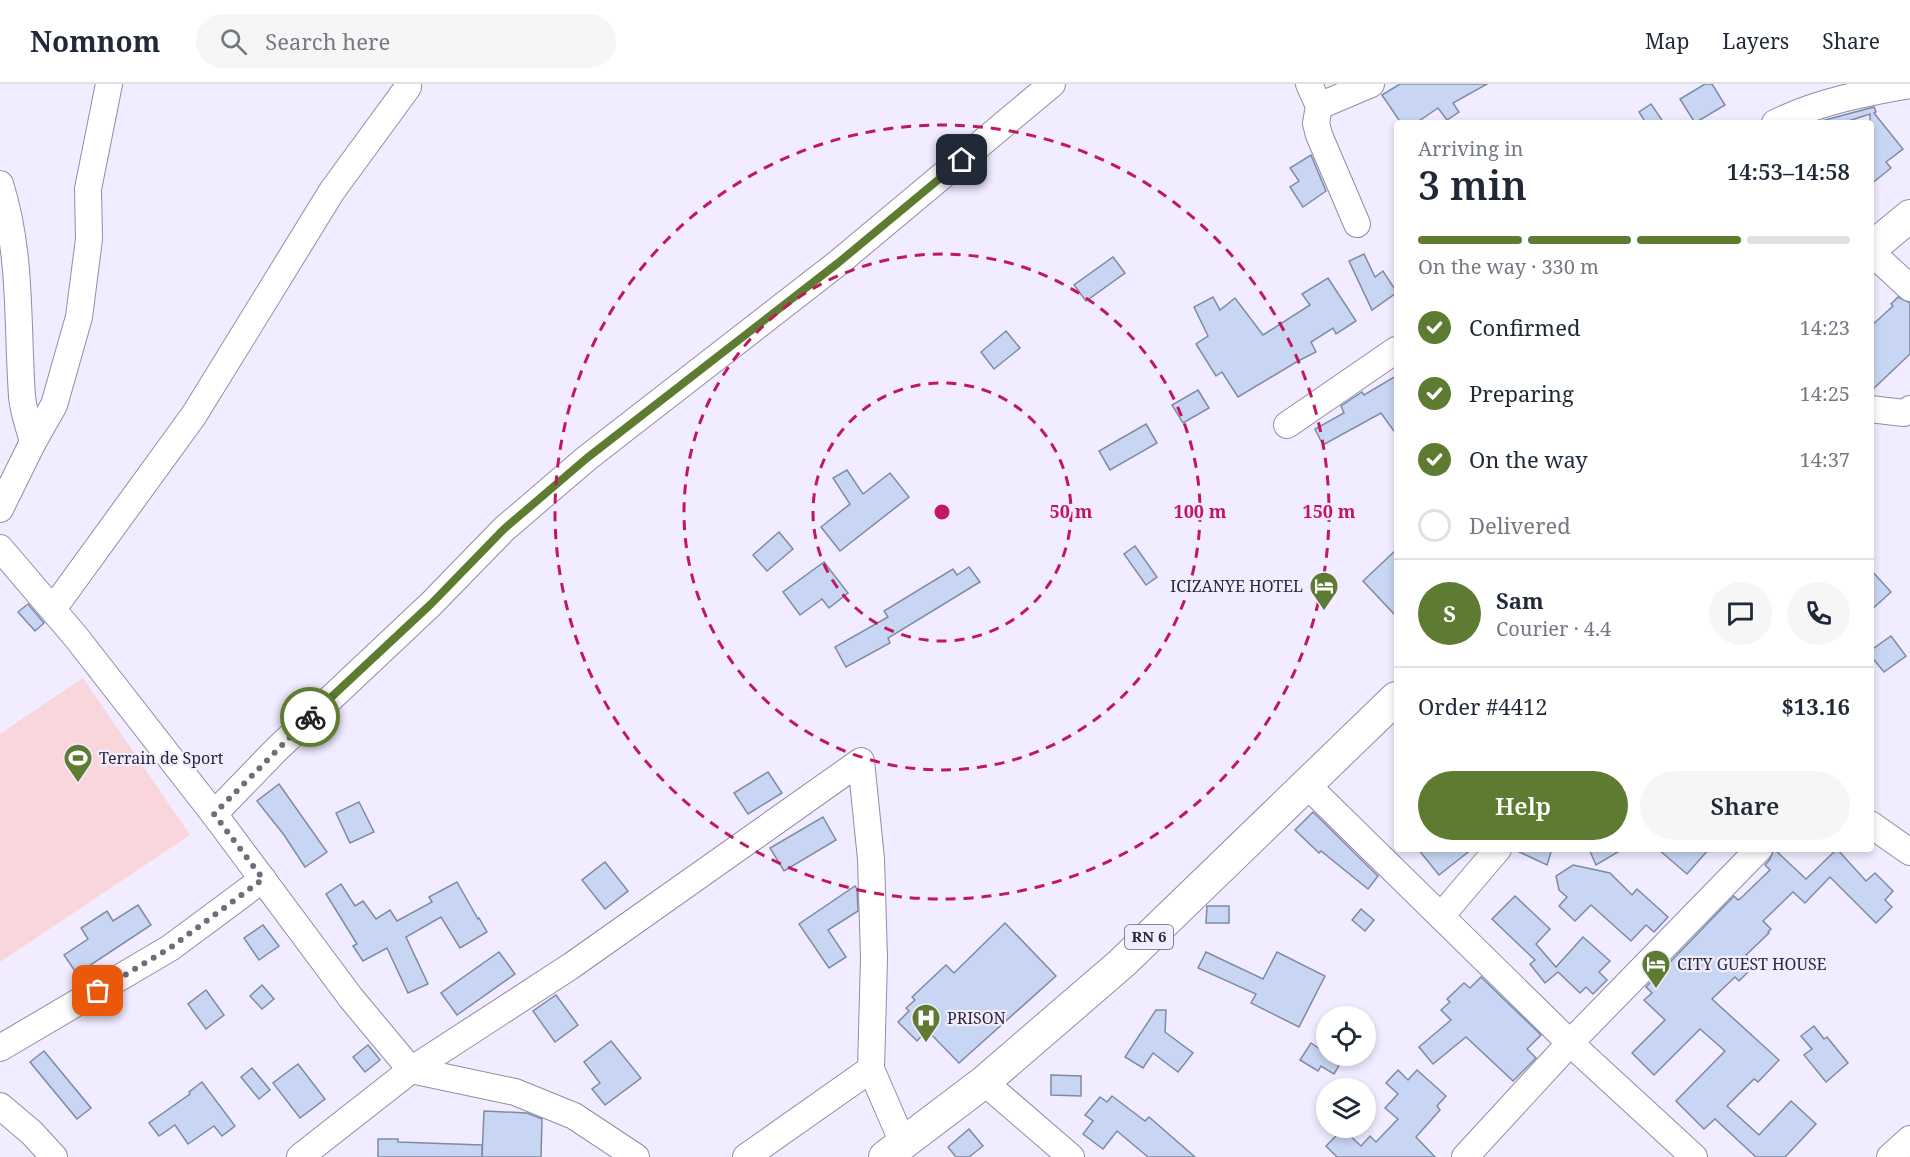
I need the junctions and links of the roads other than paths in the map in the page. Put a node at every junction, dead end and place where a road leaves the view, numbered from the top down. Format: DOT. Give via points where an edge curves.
graph roads {
  1 [pos="109,84"];
  2 [pos="407,84"];
  3 [pos="1052,84"];
  4 [pos="1371,84"];
  5 [pos="1910,85"];
  6 [pos="1314,95"];
  7 [pos="1781,120"];
  8 [pos="0,184"];
  9 [pos="1910,216"];
  10 [pos="1357,224"];
  11 [pos="1874,247"];
  12 [pos="1874,254"];
  13 [pos="1910,288"];
  14 [pos="1394,351"];
  15 [pos="1910,409"];
  16 [pos="1874,410"];
  17 [pos="1287,425"];
  18 [pos="33,442"];
  19 [pos="0,509"];
  20 [pos="0,548"];
  21 [pos="53,609"];
  22 [pos="1394,700"];
  23 [pos="1306,784"];
  24 [pos="214,814"];
  25 [pos="1874,827"];
  26 [pos="1495,852"];
  27 [pos="1757,852"];
  28 [pos="1910,852"];
  29 [pos="263,879"];
  30 [pos="1441,916"];
  31 [pos="1570,1042"];
  32 [pos="0,1048"];
  33 [pos="871,1069"];
  34 [pos="411,1070"];
  35 [pos="984,1082"];
  36 [pos="0,1106"];
  37 [pos="1910,1139"];
  38 [pos="894,1150"];
  39 [pos="54,1157"];
  40 [pos="300,1157"];
  41 [pos="636,1157"];
  42 [pos="746,1157"];
  43 [pos="1071,1157"];
  44 [pos="1465,1157"];
  45 [pos="1694,1157"];
  46 [pos="1890,1157"];
  1 -- 18 [label="street" via="88,189 89,239 79,317 54,405"];
  2 -- 21 [label="street" via="332,191 194,415"];
  3 -- 24 [label="street" via="838,263 596,451 504,529"];
  4 -- 6 [label="street"];
  5 -- 7 [label="street" via="1851,96"];
  6 -- 10 [label="street" via="1319,135"];
  8 -- 18 [label="street" via="17,274 22,399"];
  9 -- 11 [label="main road"];
  12 -- 13 [label="street"];
  14 -- 17 [label="street"];
  15 -- 16 [label="street" via="1904,413"];
  18 -- 19 [label="street"];
  20 -- 21 [label="street"];
  21 -- 24 [label="street"];
  22 -- 23 [label="main road, RN 6"];
  23 -- 30 [label="street"];
  23 -- 35 [label="main road, RN 6" via="1122,963"];
  24 -- 29 [label="street"];
  25 -- 28 [label="street"];
  26 -- 30 [label="street"];
  27 -- 31 [label="street"];
  29 -- 32 [label="street" via="170,948"];
  29 -- 34 [label="street" via="351,998"];
  30 -- 31 [label="street"];
  31 -- 44 [label="street"];
  31 -- 45 [label="street"];
  33 -- 34 [label="street" via="872,881 861,761 571,966"];
  33 -- 38 [label="street"];
  33 -- 42 [label="street"];
  34 -- 40 [label="street"];
  34 -- 41 [label="street" via="515,1092 574,1116"];
  35 -- 38 [label="main road, RN 6"];
  35 -- 43 [label="street"];
  36 -- 39 [label="street"];
  37 -- 46 [label="street"];
}
